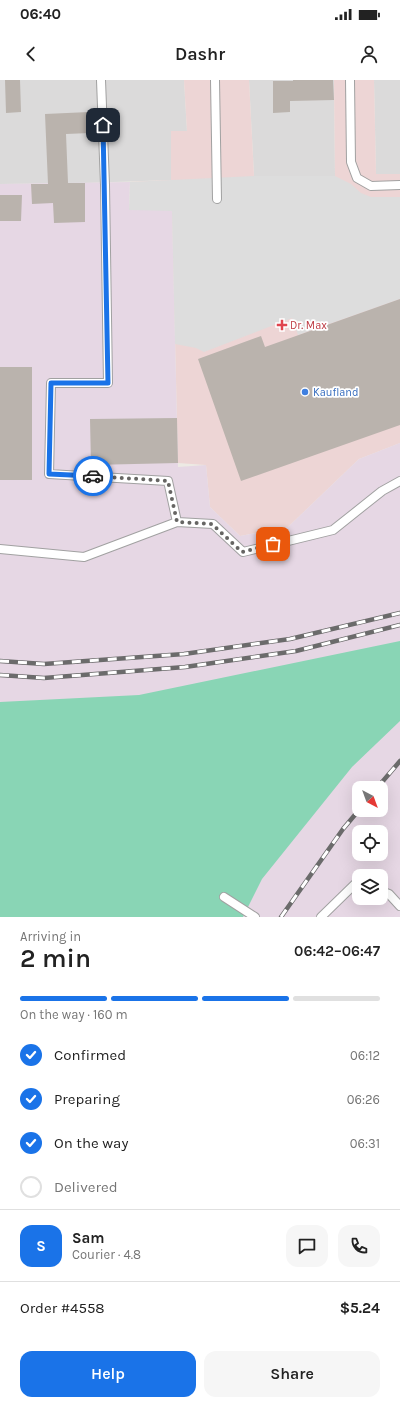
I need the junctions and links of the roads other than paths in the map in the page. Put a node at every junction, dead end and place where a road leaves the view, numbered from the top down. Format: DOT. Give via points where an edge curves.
graph roads {
  1 [pos="101,80"];
  2 [pos="214,80"];
  3 [pos="350,80"];
  4 [pos="400,185"];
  5 [pos="218,199"];
  6 [pos="400,481"];
  7 [pos="177,522"];
  8 [pos="0,549"];
  9 [pos="352,887"];
  10 [pos="388,894"];
  11 [pos="224,897"];
  12 [pos="400,906"];
  13 [pos="255,917"];
  14 [pos="321,917"];
  1 -- 7 [label="lane" via="108,383 51,383 49,474 168,481"];
  2 -- 5 [label="lane"];
  3 -- 4 [label="lane" via="351,162 357,178 371,186"];
  6 -- 7 [label="lane" via="382,491 334,530 242,552 212,524"];
  7 -- 8 [label="lane" via="84,556"];
  9 -- 14 [label="lane"];
  10 -- 12 [label="lane"];
  11 -- 13 [label="lane"];
}
